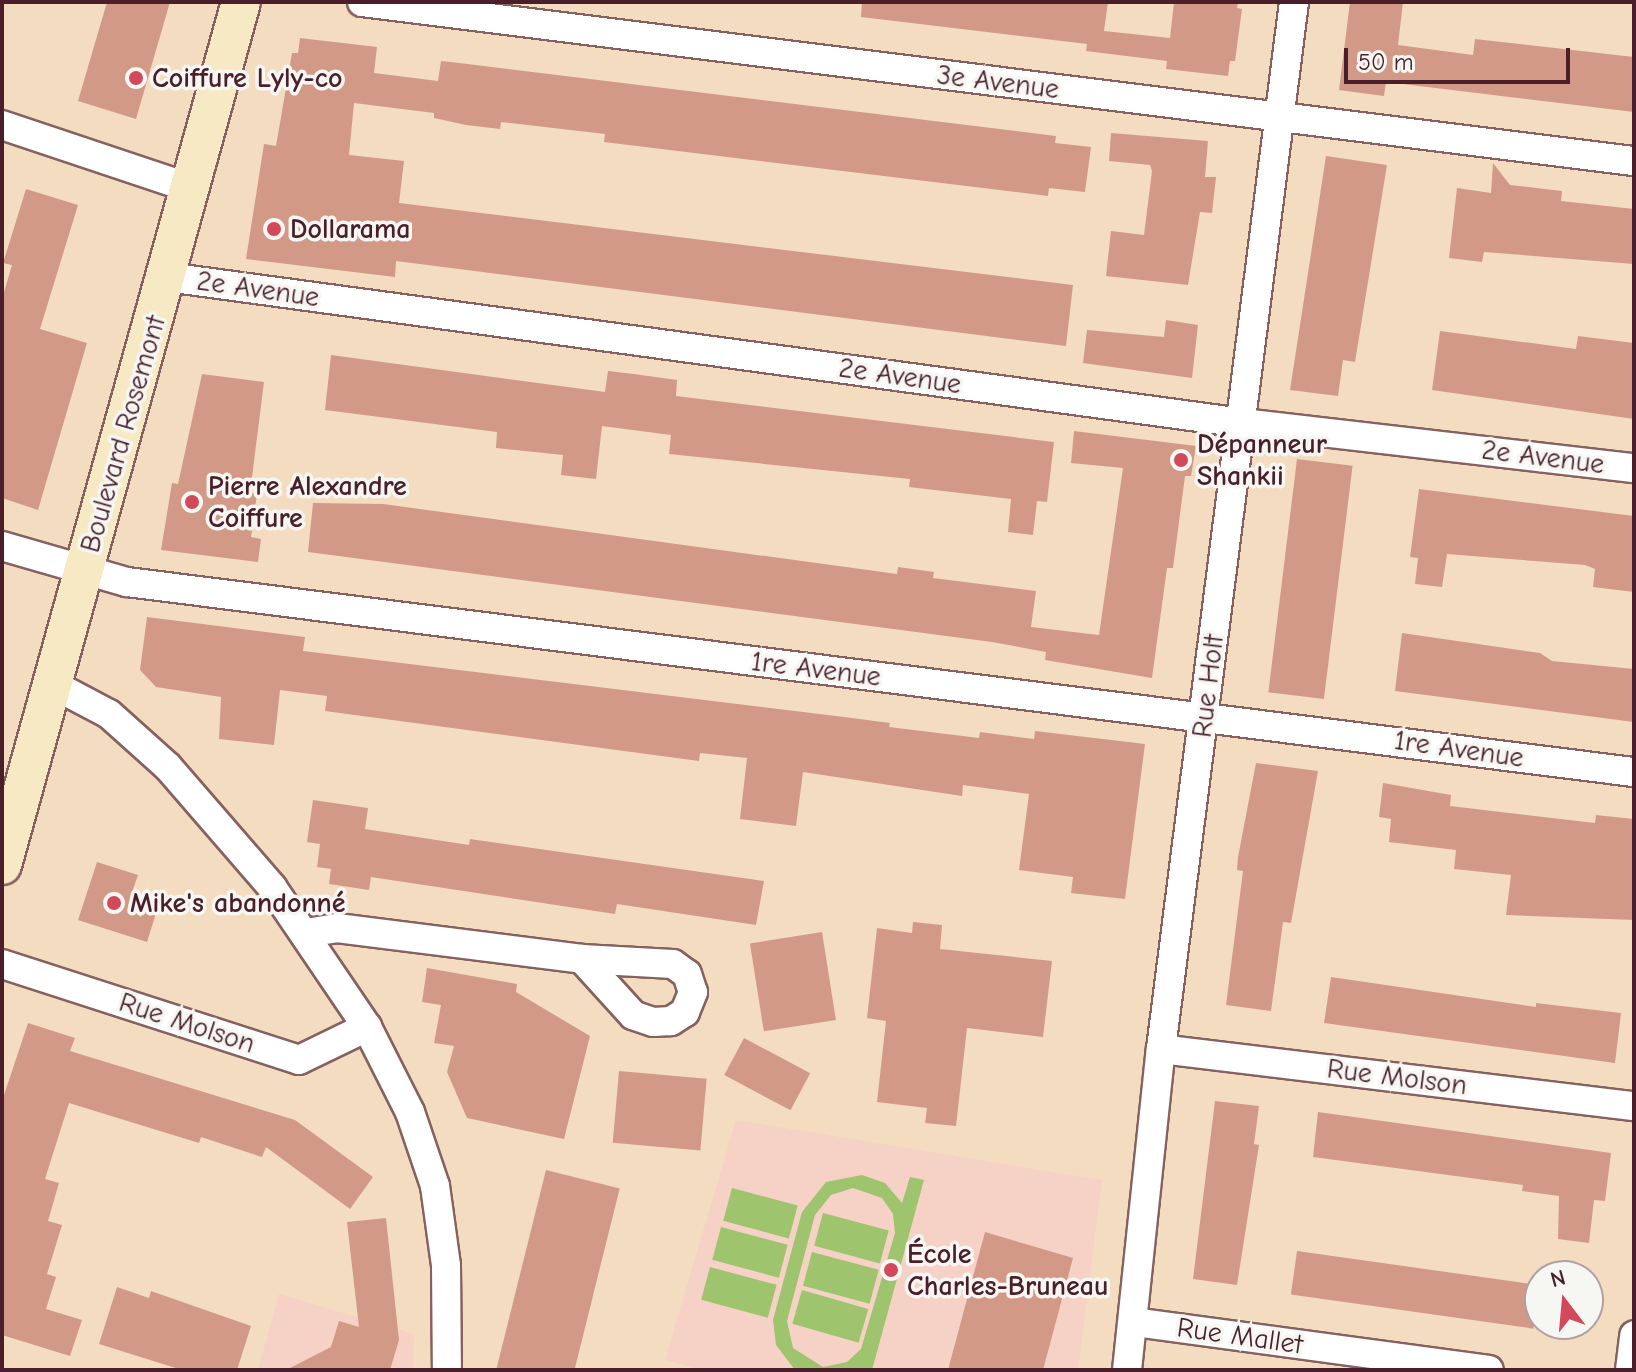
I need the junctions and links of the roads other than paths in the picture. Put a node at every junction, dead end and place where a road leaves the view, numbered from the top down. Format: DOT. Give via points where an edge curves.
graph roads {
  1 [pos="241,2"];
  2 [pos="362,2"];
  3 [pos="1294,2"];
  4 [pos="1280,119"];
  5 [pos="2,125"];
  6 [pos="1634,161"];
  7 [pos="193,189"];
  8 [pos="167,277"];
  9 [pos="1243,423"];
  10 [pos="1634,468"];
  11 [pos="2,546"];
  12 [pos="84,570"];
  13 [pos="52,684"];
  14 [pos="1204,717"];
  15 [pos="1634,772"];
  16 [pos="2,865"];
  17 [pos="306,933"];
  18 [pos="582,959"];
  19 [pos="2,964"];
  20 [pos="367,1027"];
  21 [pos="1161,1049"];
  22 [pos="1634,1106"];
  23 [pos="1134,1322"];
  24 [pos="1634,1335"];
  25 [pos="447,1370"];
  26 [pos="1127,1370"];
  27 [pos="1489,1370"];
  28 [pos="1630,1370"];
  1 -- 7 [label="main road, Boulevard Rosemont"];
  2 -- 4 [label="street, 3e Avenue"];
  3 -- 4 [label="street, Rue Holt"];
  4 -- 6 [label="street, 3e Avenue"];
  4 -- 9 [label="street, Rue Holt"];
  5 -- 7 [label="street"];
  7 -- 8 [label="main road, Boulevard Rosemont"];
  8 -- 9 [label="street, 2e Avenue"];
  8 -- 12 [label="main road, Boulevard Rosemont"];
  9 -- 10 [label="street, 2e Avenue"];
  9 -- 14 [label="street, Rue Holt"];
  11 -- 12 [label="street, 1re Avenue"];
  12 -- 13 [label="main road, Boulevard Rosemont"];
  12 -- 14 [label="street, 1re Avenue" via="127,582"];
  13 -- 16 [label="main road, Boulevard Rosemont"];
  13 -- 17 [label="street" via="109,714 168,767"];
  14 -- 15 [label="street, 1re Avenue"];
  14 -- 21 [label="street, Rue Holt"];
  17 -- 18 [label="street" via="337,928"];
  17 -- 20 [label="street"];
  19 -- 20 [label="street, Rue Molson" via="299,1060"];
  20 -- 25 [label="street" via="410,1112 435,1186 446,1265"];
  21 -- 22 [label="street, Rue Molson"];
  21 -- 23 [label="street, Rue Holt"];
  23 -- 26 [label="street, Rue Holt"];
  23 -- 27 [label="street, Rue Mallet"];
  24 -- 28 [label="street"];
}
